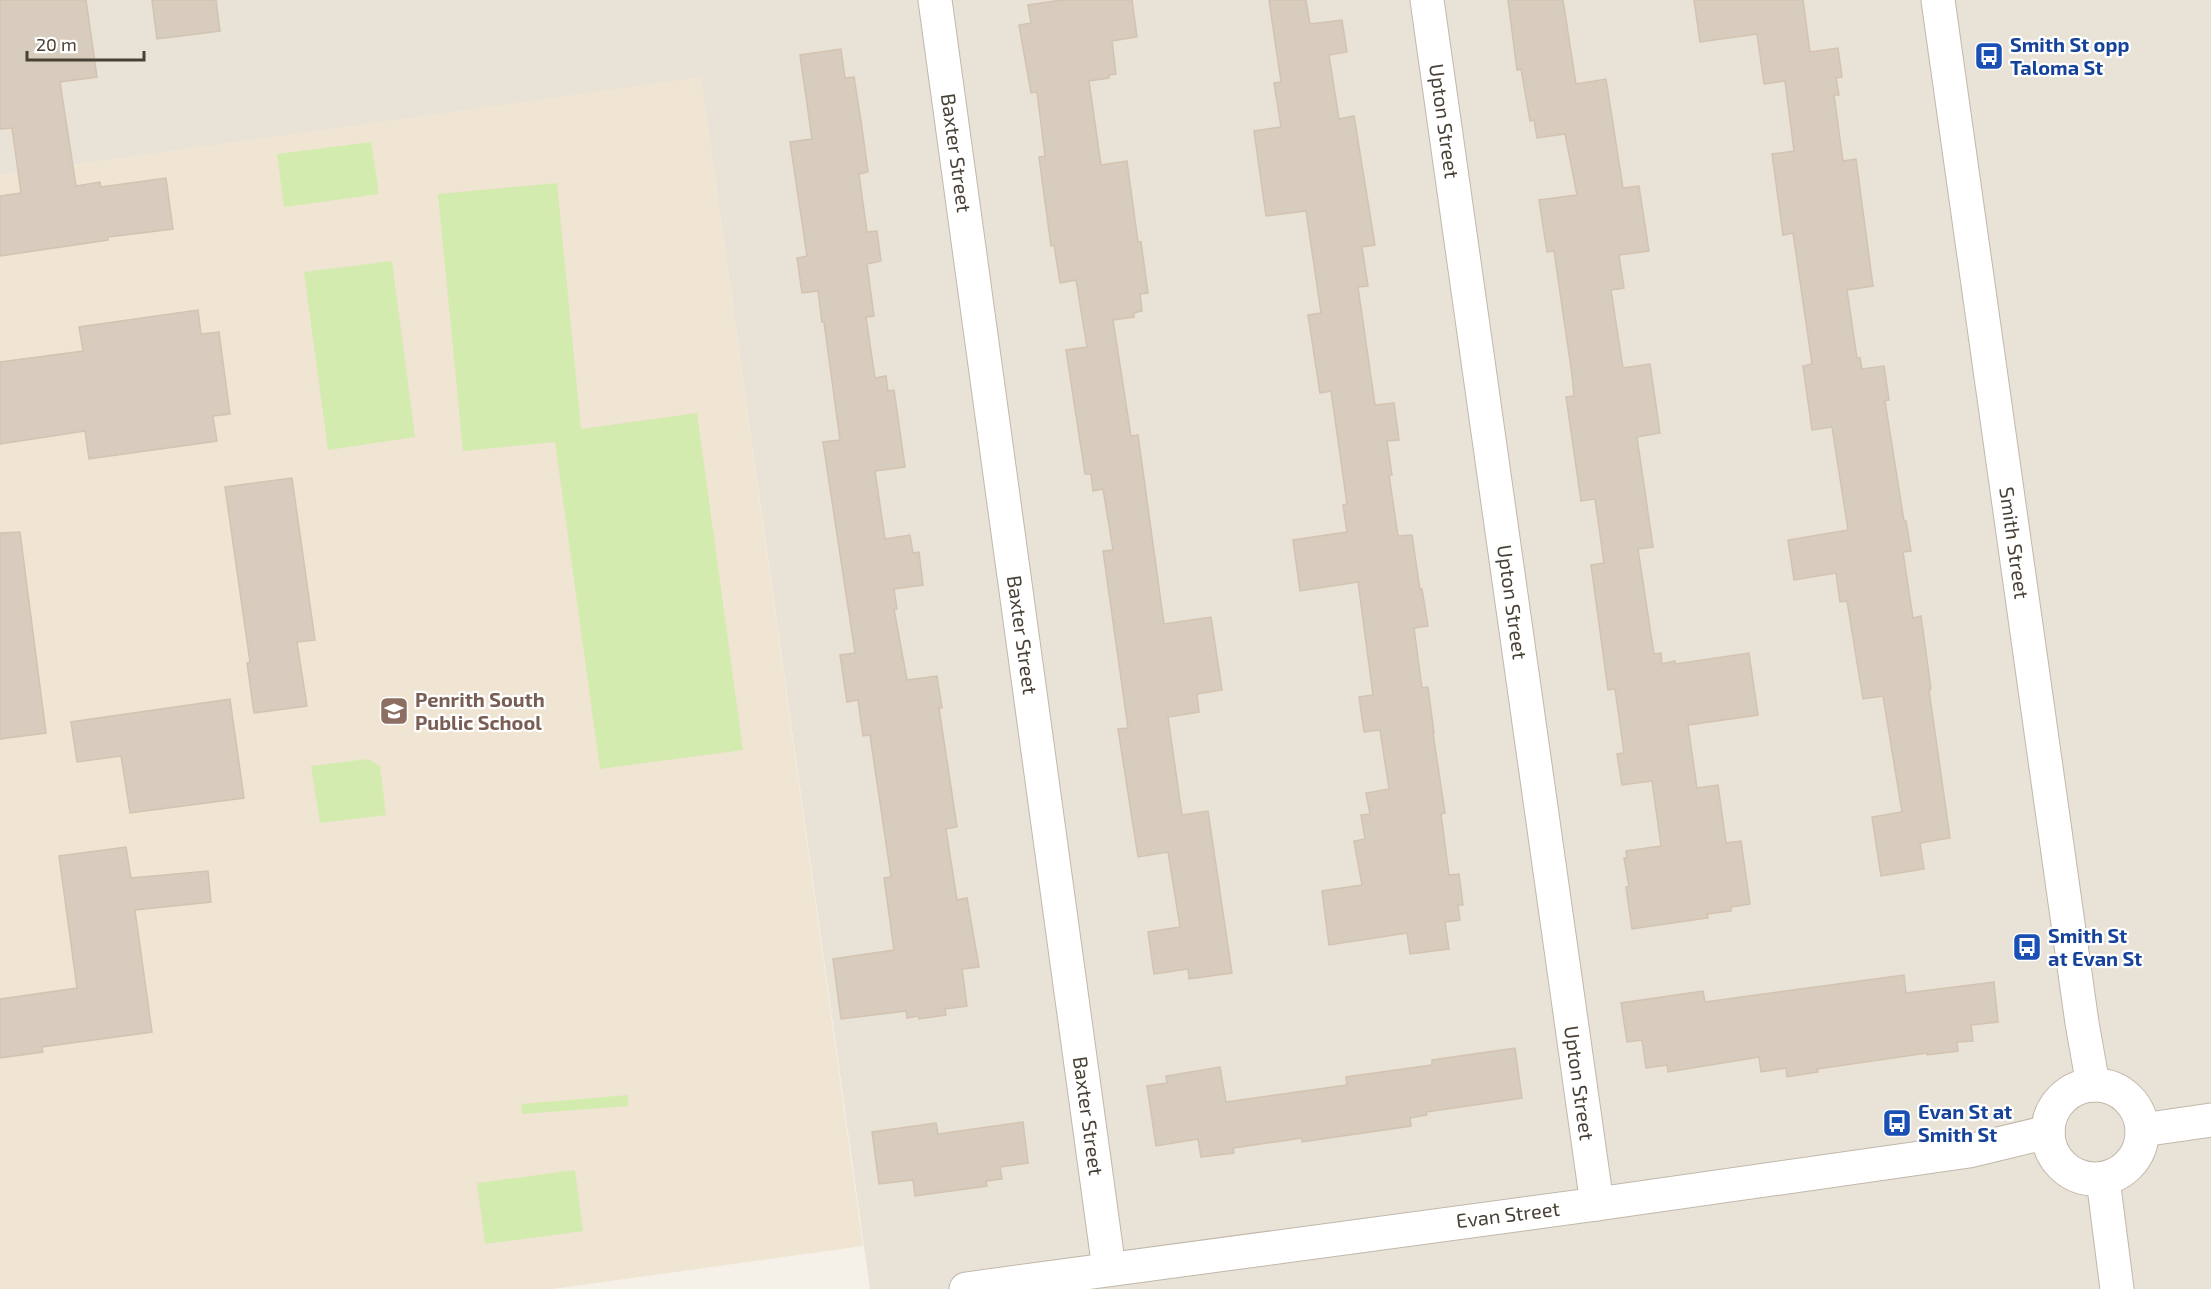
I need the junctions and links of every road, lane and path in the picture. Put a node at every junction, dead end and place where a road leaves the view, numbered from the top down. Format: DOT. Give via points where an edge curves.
graph roads {
  1 [pos="935,0"];
  2 [pos="1427,0"];
  3 [pos="1938,0"];
  4 [pos="2092,1085"];
  5 [pos="2211,1120"];
  6 [pos="2142,1130"];
  7 [pos="2048,1132"];
  8 [pos="2103,1179"];
  9 [pos="1598,1204"];
  10 [pos="1109,1269"];
  11 [pos="966,1289"];
  12 [pos="2117,1289"];
  1 -- 10 [label="street, Baxter Street"];
  2 -- 9 [label="street, Upton Street"];
  3 -- 4 [label="street, Smith Street"];
  4 -- 6 [label="street" via="2114,1090 2132,1103"];
  4 -- 7 [label="street" via="2066,1096 2056,1106"];
  5 -- 6 [label="street"];
  6 -- 8 [label="street" via="2141,1144 2127,1167"];
  7 -- 8 [label="street" via="2051,1148 2072,1173 2086,1179"];
  7 -- 9 [label="street, Evan Street" via="1969,1151"];
  8 -- 12 [label="street"];
  9 -- 10 [label="street, Evan Street"];
  10 -- 11 [label="street, Evan Street"];
}
